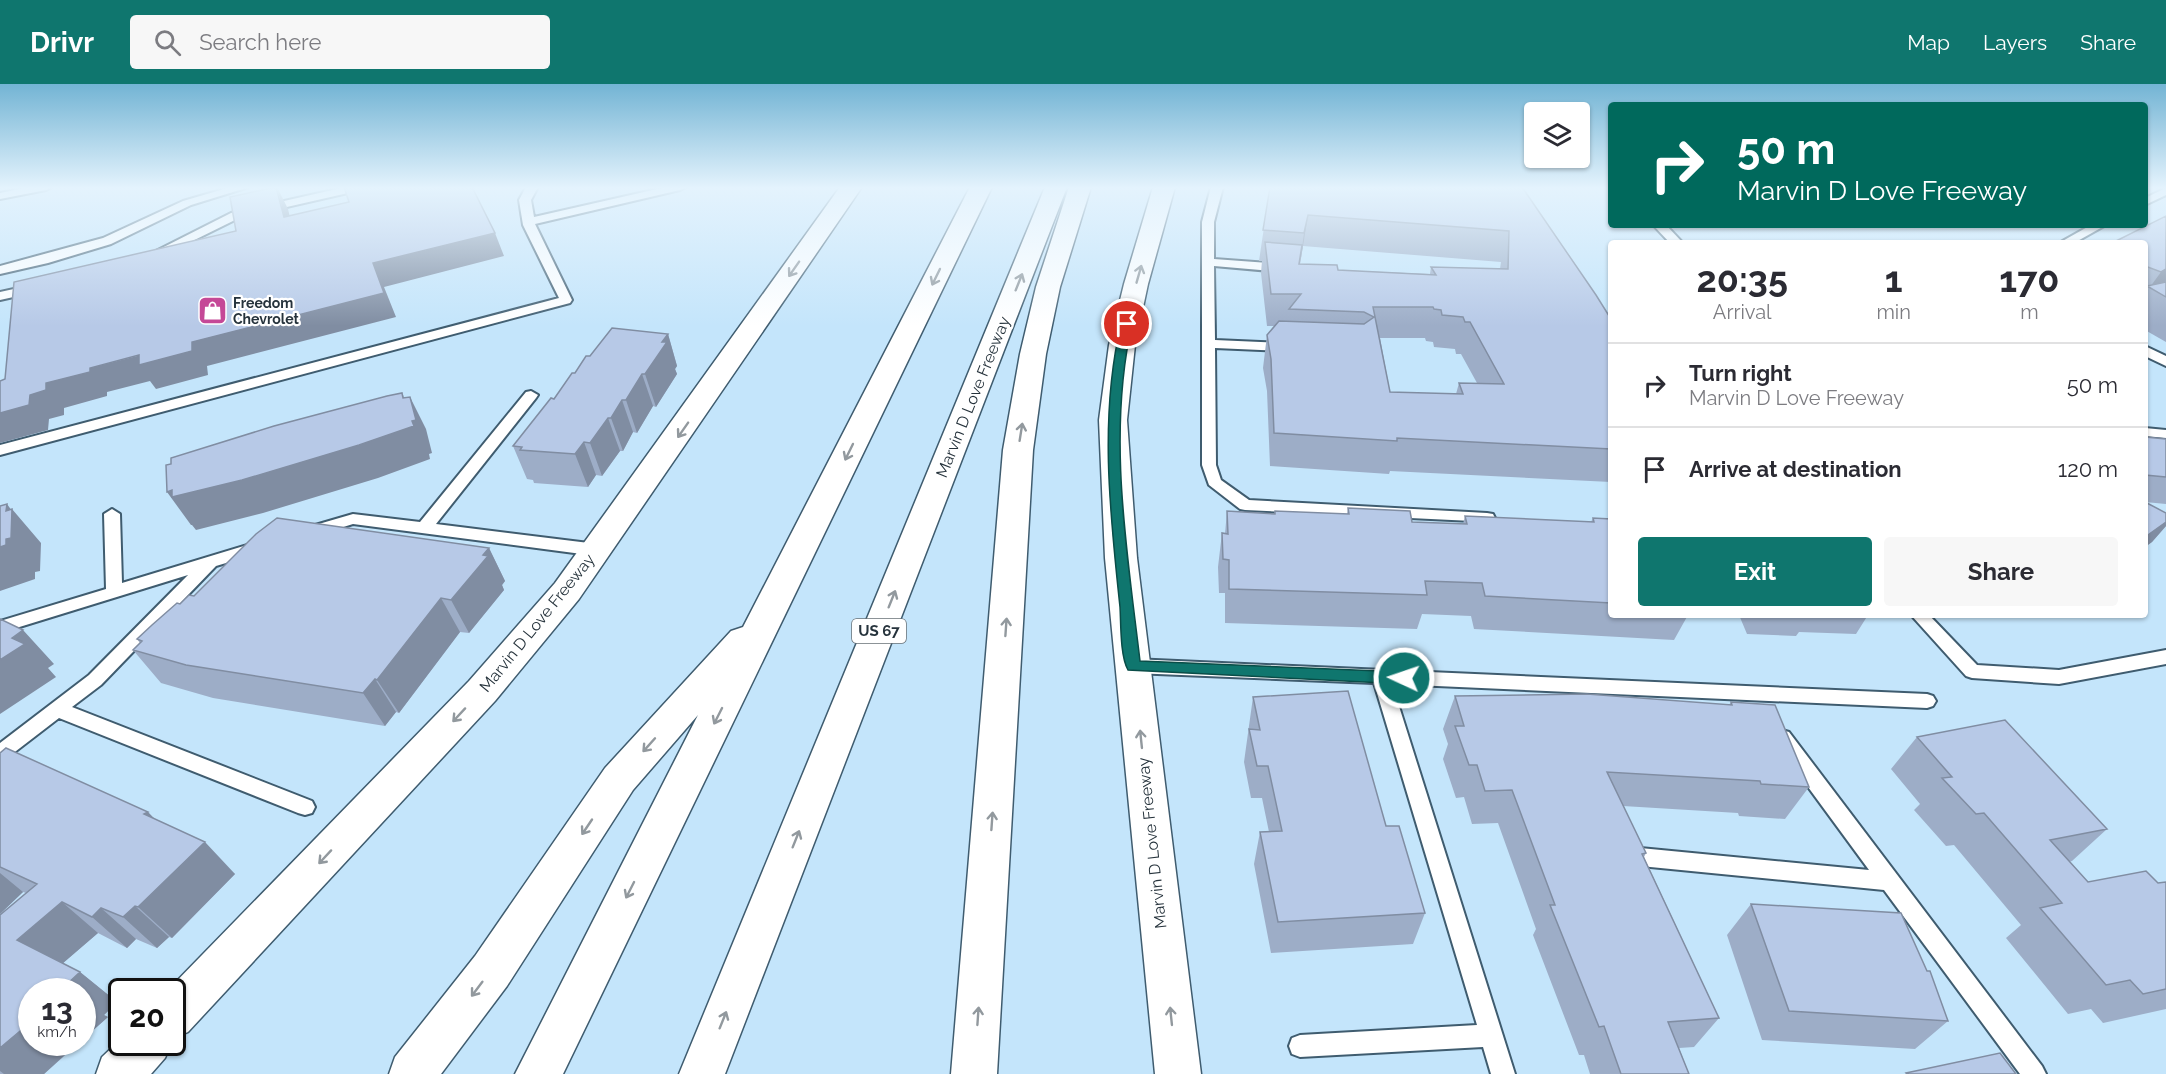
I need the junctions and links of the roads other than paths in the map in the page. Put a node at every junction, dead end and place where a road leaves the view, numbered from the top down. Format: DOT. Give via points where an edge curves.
graph roads {
  1 [pos="123,233"];
  2 [pos="197,233"];
  3 [pos="534,233"];
  4 [pos="819,233"];
  5 [pos="958,233"];
  6 [pos="1038,233"];
  7 [pos="1065,233"];
  8 [pos="1151,233"];
  9 [pos="1208,233"];
  10 [pos="145,259"];
  11 [pos="1208,261"];
  12 [pos="1290,269"];
  13 [pos="0,270"];
  14 [pos="45,286"];
  15 [pos="0,296"];
  16 [pos="1209,344"];
  17 [pos="1300,348"];
  18 [pos="2148,352"];
  19 [pos="2166,362"];
  20 [pos="531,395"];
  21 [pos="2148,432"];
  22 [pos="2166,434"];
  23 [pos="0,450"];
  24 [pos="111,514"];
  25 [pos="1505,518"];
  26 [pos="424,528"];
  27 [pos="299,536"];
  28 [pos="277,542"];
  29 [pos="597,550"];
  30 [pos="211,562"];
  31 [pos="114,592"];
  32 [pos="772,607"];
  33 [pos="1922,618"];
  34 [pos="0,627"];
  35 [pos="2166,657"];
  36 [pos="1133,666"];
  37 [pos="1381,677"];
  38 [pos="1749,693"];
  39 [pos="1927,701"];
  40 [pos="57,709"];
  41 [pos="0,753"];
  42 [pos="305,807"];
  43 [pos="1630,856"];
  44 [pos="1890,881"];
  45 [pos="186,1002"];
  46 [pos="1491,1035"];
  47 [pos="1300,1046"];
  48 [pos="136,1056"];
  49 [pos="119,1074"];
  50 [pos="412,1074"];
  51 [pos="538,1074"];
  52 [pos="702,1074"];
  53 [pos="974,1074"];
  54 [pos="1178,1074"];
  55 [pos="1503,1074"];
  56 [pos="2034,1074"];
  1 -- 13 [label="lane"];
  2 -- 10 [label="lane"];
  3 -- 23 [label="lane" via="566,300"];
  4 -- 29 [label="main road, Marvin D Love Freeway, one-way"];
  5 -- 32 [label="main road, one-way"];
  52 -- 6 [label="main road, Marvin D Love Freeway / US 67, one-way"];
  53 -- 7 [label="main road, one-way" via="1018,450 1033,354"];
  36 -- 8 [label="main road, Marvin D Love Freeway, one-way" via="1120,546 1113,420 1122,345"];
  9 -- 11 [label="lane"];
  11 -- 12 [label="lane"];
  11 -- 16 [label="lane"];
  14 -- 15 [label="lane"];
  16 -- 17 [label="lane"];
  16 -- 25 [label="lane" via="1209,465 1214,482 1245,505"];
  18 -- 19 [label="lane"];
  20 -- 26 [label="lane"];
  21 -- 22 [label="lane"];
  24 -- 31 [label="lane"];
  26 -- 27 [label="lane" via="353,519"];
  26 -- 29 [label="lane"];
  28 -- 30 [label="lane"];
  29 -- 45 [label="main road, Marvin D Love Freeway, one-way" via="482,691"];
  30 -- 31 [label="lane"];
  30 -- 40 [label="lane" via="95,680"];
  31 -- 34 [label="lane"];
  32 -- 50 [label="main road, one-way" via="619,779 491,971"];
  32 -- 51 [label="main road, one-way"];
  33 -- 35 [label="lane" via="1972,671 2059,677"];
  36 -- 37 [label="lane"];
  54 -- 36 [label="main road, Marvin D Love Freeway, one-way"];
  37 -- 38 [label="lane"];
  37 -- 46 [label="lane"];
  38 -- 39 [label="lane"];
  38 -- 44 [label="lane"];
  40 -- 41 [label="lane"];
  40 -- 42 [label="lane"];
  43 -- 44 [label="lane"];
  44 -- 56 [label="lane"];
  46 -- 47 [label="lane"];
  46 -- 55 [label="lane"];
  48 -- 49 [label="main road"];
}
